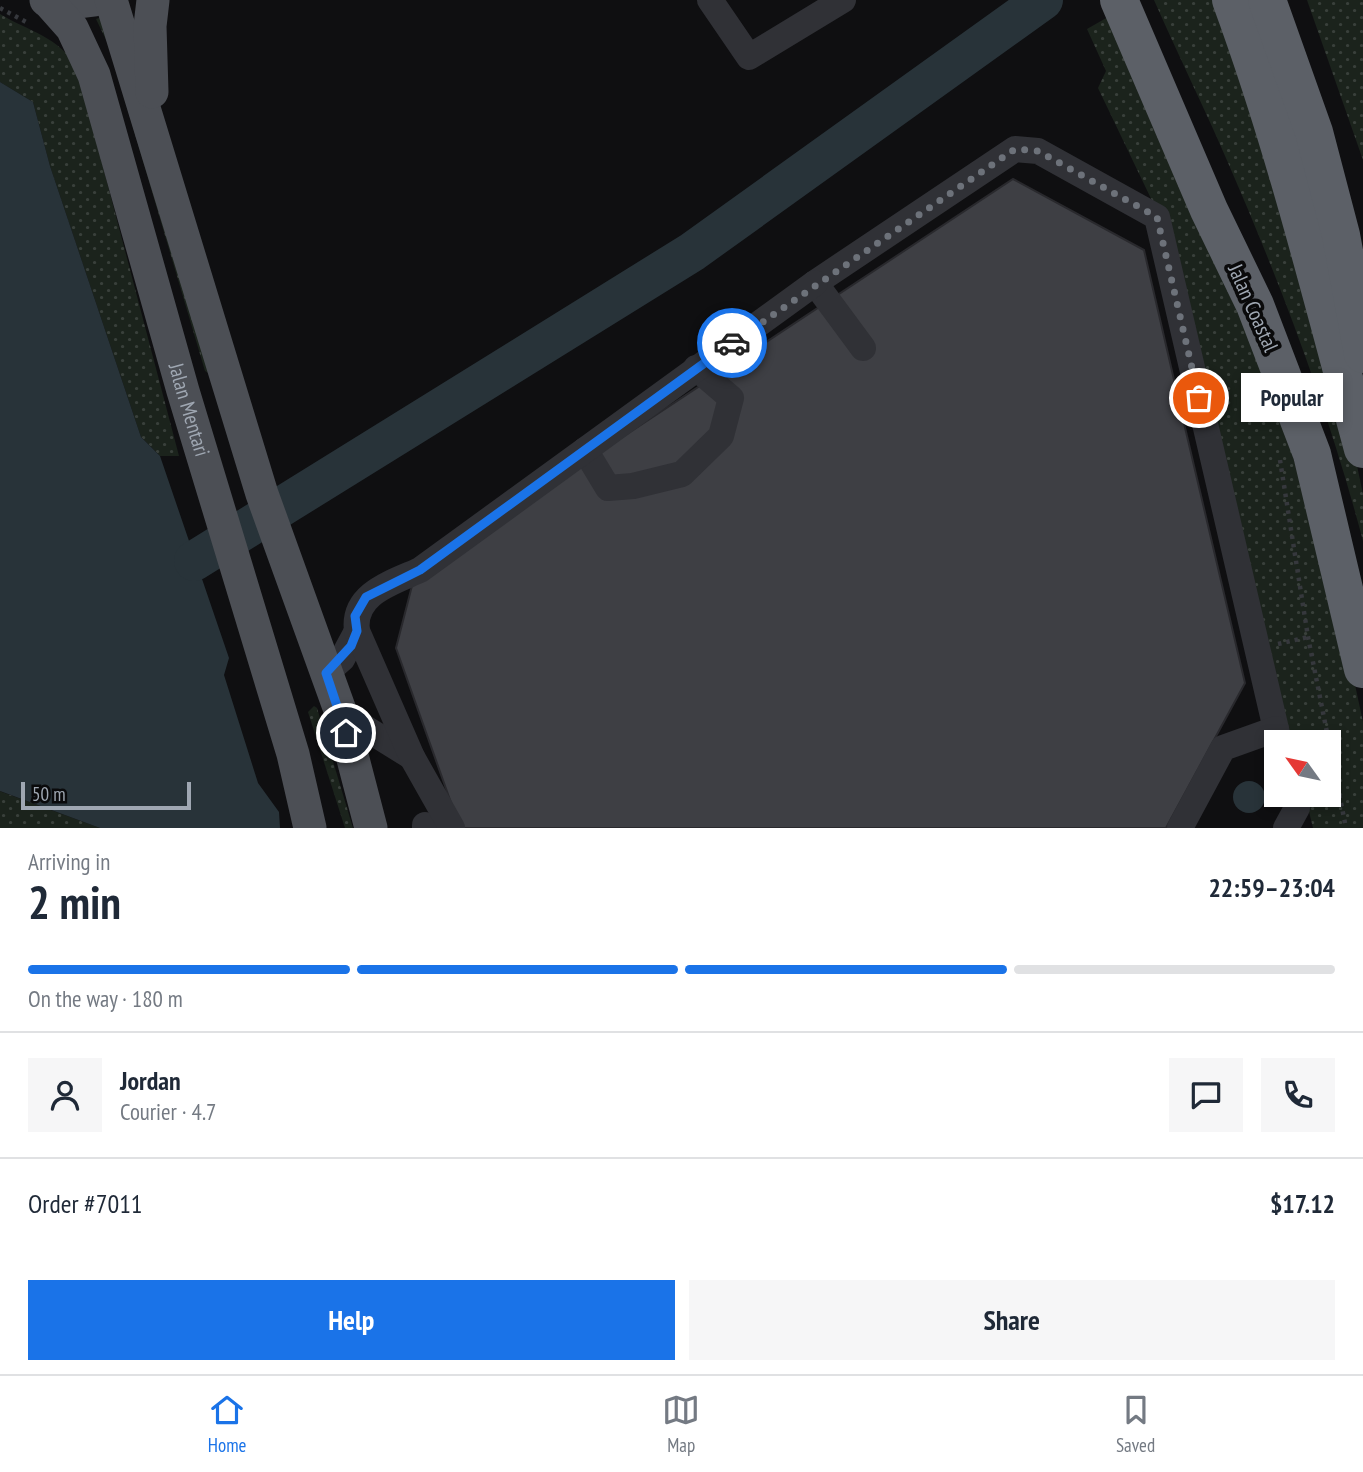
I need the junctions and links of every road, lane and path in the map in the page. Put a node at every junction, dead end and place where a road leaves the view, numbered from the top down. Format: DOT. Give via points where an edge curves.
graph roads {
  1 [pos="47,0"];
  2 [pos="94,0"];
  3 [pos="111,0"];
  4 [pos="153,0"];
  5 [pos="710,0"];
  6 [pos="843,0"];
  7 [pos="1231,0"];
  8 [pos="1267,0"];
  9 [pos="1121,5"];
  10 [pos="153,133"];
  11 [pos="815,283"];
  12 [pos="863,348"];
  13 [pos="1363,354"];
  14 [pos="696,368"];
  15 [pos="1363,449"];
  16 [pos="585,450"];
  17 [pos="1279,455"];
  18 [pos="357,631"];
  19 [pos="1308,637"];
  20 [pos="1278,644"];
  21 [pos="1363,670"];
  22 [pos="326,673"];
  23 [pos="341,713"];
  24 [pos="1276,730"];
  25 [pos="1264,739"];
  26 [pos="293,754"];
  27 [pos="412,757"];
  28 [pos="1297,807"];
  29 [pos="305,828"];
  30 [pos="310,828"];
  31 [pos="371,828"];
  32 [pos="452,828"];
  33 [pos="1180,828"];
  34 [pos="1286,828"];
  35 [pos="1346,828"];
  1 -- 2 [label="main road" via="63,4"];
  1 -- 26 [label="main road, Jalan Mentari" via="72,28 94,75"];
  3 -- 10 [label="main road"];
  4 -- 10 [label="main road"];
  5 -- 6 [label="lane" via="749,57"];
  7 -- 15 [label="highway" via="1265,94"];
  8 -- 13 [label="highway" via="1317,145 1341,235"];
  9 -- 21 [label="highway, Jalan Coastal" via="1255,305 1311,454"];
  10 -- 22 [label="main road" via="262,494"];
  11 -- 12 [label="lane"];
  11 -- 14 [label="lane"];
  11 -- 24 [label="lane" via="1015,149 1038,151 1157,217"];
  14 -- 16 [label="lane"];
  14 -- 16 [label="lane" via="731,398 722,436 682,474 608,488"];
  16 -- 18 [label="lane" via="420,570 366,597 355,616"];
  17 -- 19 [label="path"];
  18 -- 22 [label="lane" via="342,659"];
  18 -- 27 [label="lane"];
  19 -- 20 [label="path"];
  19 -- 35 [label="path"];
  22 -- 23 [label="main road"];
  23 -- 27 [label="lane"];
  23 -- 31 [label="main road"];
  25 -- 33 [label="lane" via="1223,748"];
  26 -- 29 [label="lane"];
  26 -- 30 [label="main road, Jalan Mentari"];
  27 -- 32 [label="lane"];
  28 -- 34 [label="lane"];
}
